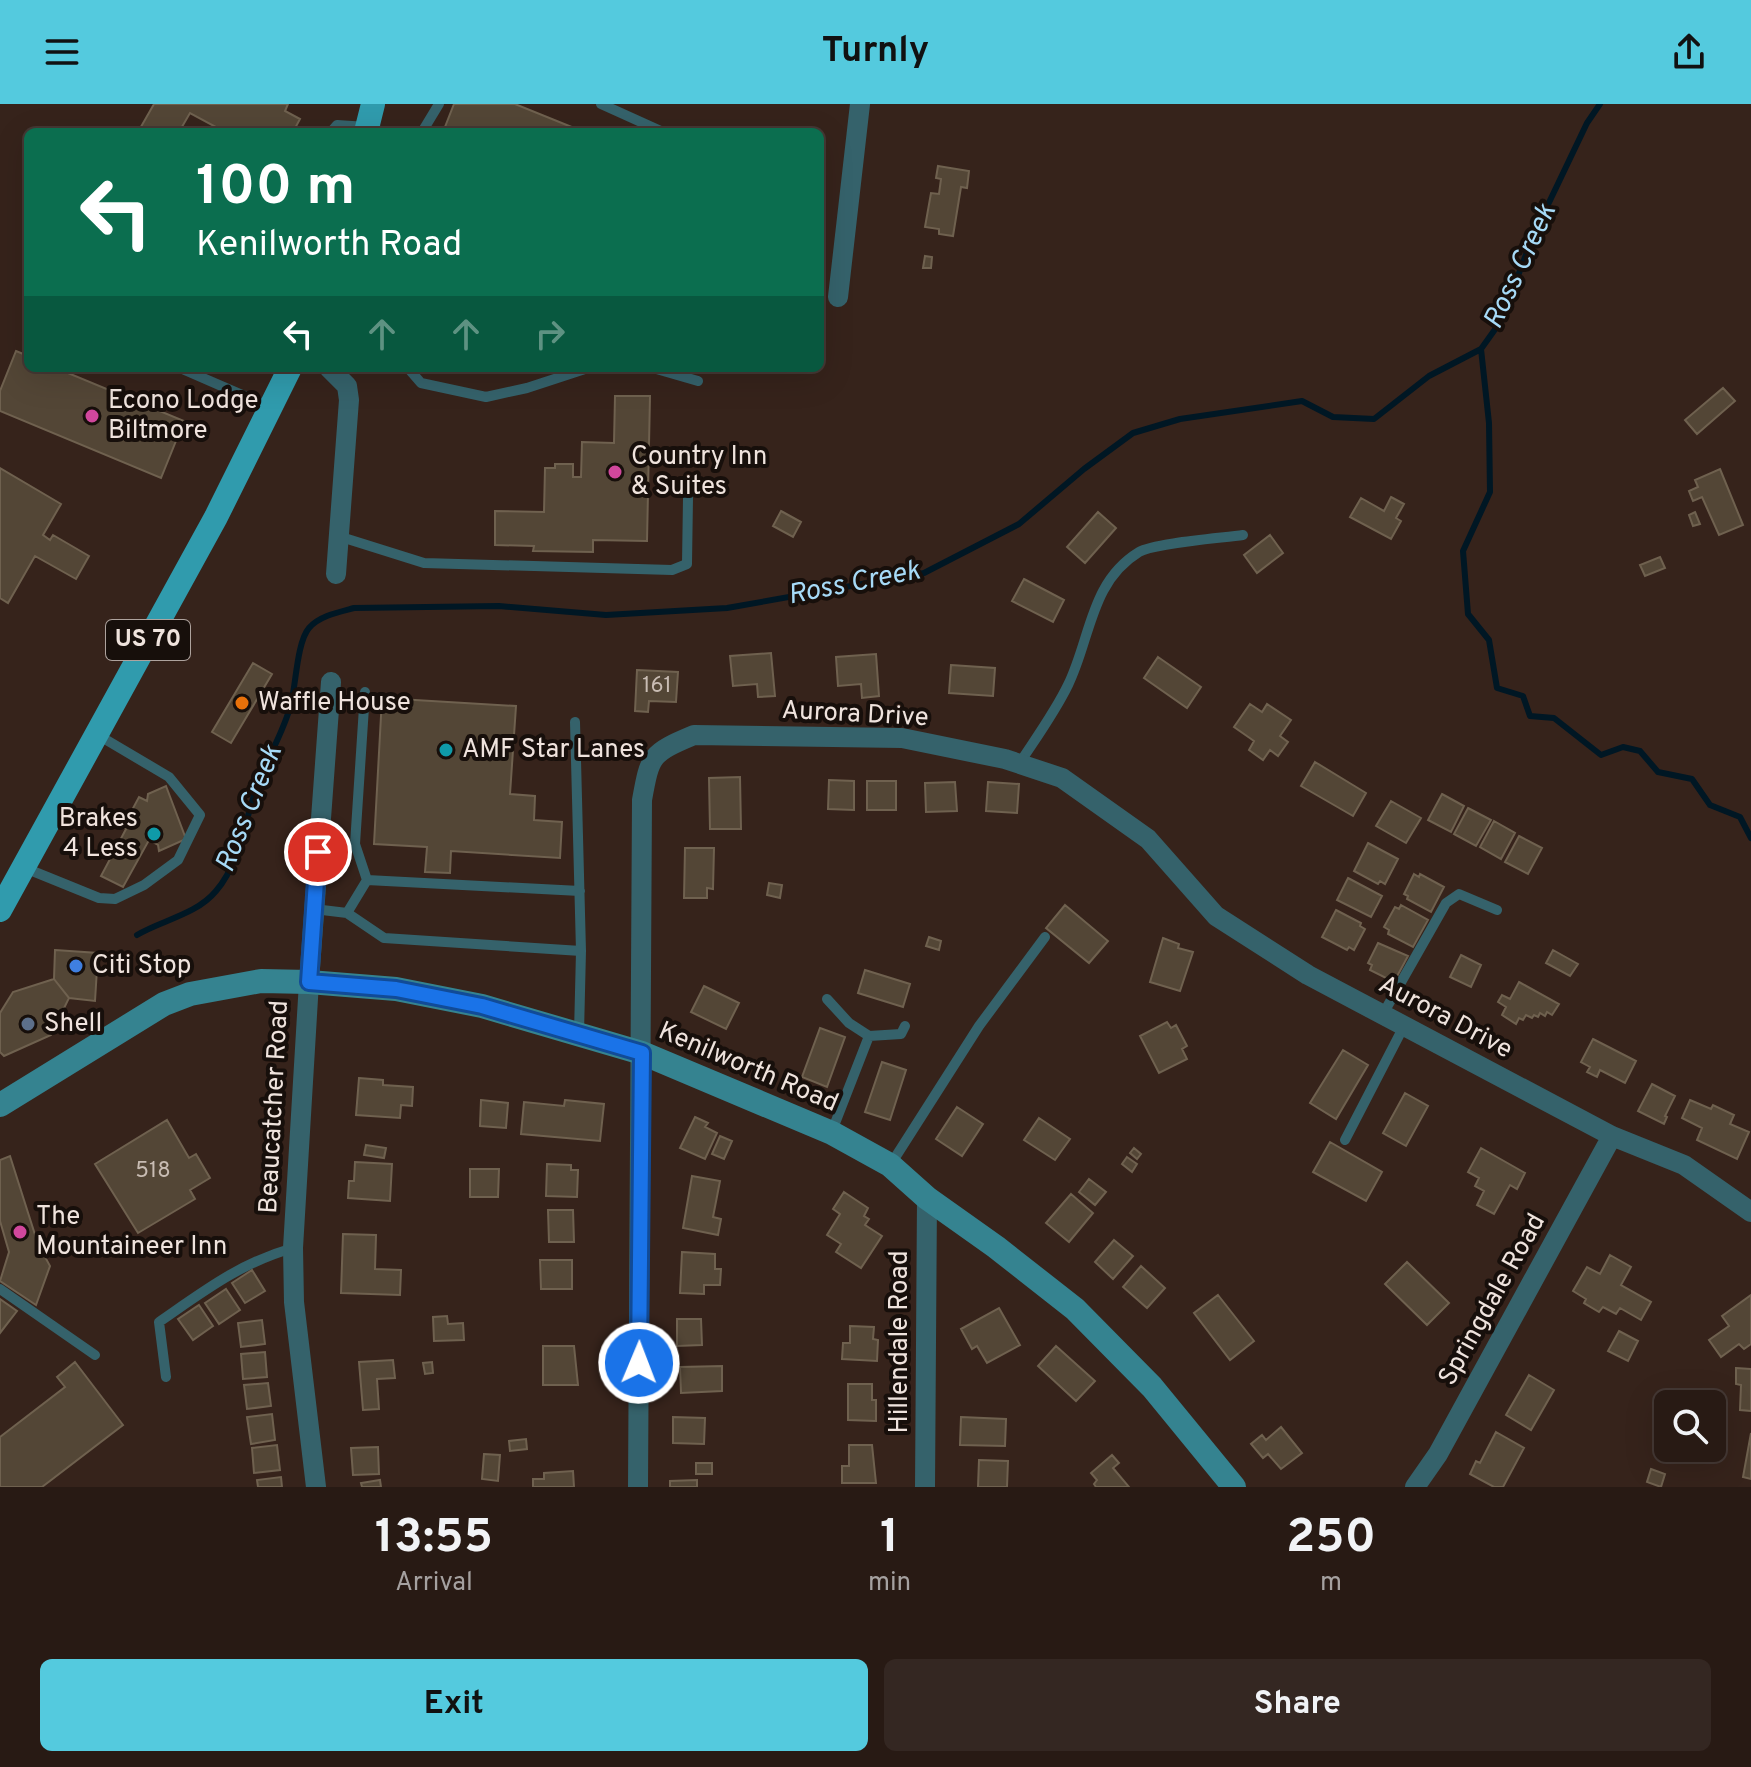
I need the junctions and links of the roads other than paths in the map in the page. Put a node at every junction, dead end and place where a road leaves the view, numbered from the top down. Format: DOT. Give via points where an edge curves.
graph roads {
  1 [pos="439,104"];
  2 [pos="601,104"];
  3 [pos="860,104"];
  4 [pos="372,124"];
  5 [pos="334,128"];
  6 [pos="424,128"];
  7 [pos="654,128"];
  8 [pos="838,297"];
  9 [pos="189,372"];
  10 [pos="288,372"];
  11 [pos="333,372"];
  12 [pos="411,372"];
  13 [pos="576,372"];
  14 [pos="667,372"];
  15 [pos="698,381"];
  16 [pos="271,407"];
  17 [pos="688,498"];
  18 [pos="1243,535"];
  19 [pos="338,536"];
  20 [pos="336,574"];
  21 [pos="331,682"];
  22 [pos="365,692"];
  23 [pos="575,722"];
  24 [pos="97,734"];
  25 [pos="1019,764"];
  26 [pos="23,867"];
  27 [pos="367,880"];
  28 [pos="580,891"];
  29 [pos="314,909"];
  30 [pos="0,910"];
  31 [pos="1497,910"];
  32 [pos="347,913"];
  33 [pos="1045,937"];
  34 [pos="581,951"];
  35 [pos="309,982"];
  36 [pos="827,999"];
  37 [pos="1383,1014"];
  38 [pos="905,1026"];
  39 [pos="1404,1026"];
  40 [pos="579,1035"];
  41 [pos="869,1036"];
  42 [pos="642,1053"];
  43 [pos="0,1105"];
  44 [pos="832,1133"];
  45 [pos="1612,1136"];
  46 [pos="1345,1140"];
  47 [pos="890,1165"];
  48 [pos="927,1198"];
  49 [pos="1751,1212"];
  50 [pos="293,1248"];
  51 [pos="0,1289"];
  52 [pos="95,1355"];
  53 [pos="166,1377"];
  54 [pos="316,1487"];
  55 [pos="638,1487"];
  56 [pos="925,1487"];
  57 [pos="1234,1487"];
  58 [pos="1415,1487"];
  1 -- 6 [label="lane"];
  2 -- 7 [label="lane"];
  3 -- 8 [label="street"];
  4 -- 5 [label="lane"];
  9 -- 16 [label="lane"];
  10 -- 16 [label="main road, US 70"];
  11 -- 19 [label="street" via="347,386 349,400"];
  12 -- 13 [label="lane" via="421,383 486,397"];
  14 -- 15 [label="lane"];
  16 -- 24 [label="main road, US 70"];
  17 -- 19 [label="lane" via="687,564 672,570 424,563"];
  18 -- 25 [label="lane" via="1142,550 1121,566 1096,601 1068,687"];
  19 -- 20 [label="street"];
  21 -- 29 [label="street, Beaucatcher Road"];
  22 -- 27 [label="lane" via="355,844"];
  23 -- 28 [label="lane"];
  24 -- 26 [label="main road, US 70"];
  24 -- 26 [label="lane" via="169,777 200,815 178,860 115,899 99,898"];
  25 -- 37 [label="street, Aurora Drive" via="1062,778 1148,839 1216,916 1308,975"];
  25 -- 42 [label="street, Aurora Drive" via="902,738 694,735 668,746 648,763 642,800"];
  26 -- 30 [label="main road, US 70"];
  27 -- 28 [label="lane"];
  27 -- 32 [label="lane"];
  28 -- 34 [label="lane"];
  29 -- 32 [label="lane"];
  29 -- 35 [label="street, Beaucatcher Road"];
  31 -- 37 [label="lane" via="1459,894 1446,903"];
  32 -- 34 [label="lane" via="384,938"];
  33 -- 47 [label="lane" via="979,1026"];
  34 -- 40 [label="lane"];
  35 -- 40 [label="street, Kenilworth Road" via="396,989 482,1006"];
  35 -- 43 [label="street, Kenilworth Road" via="261,981 164,1004"];
  35 -- 50 [label="street, Beaucatcher Road"];
  36 -- 41 [label="lane"];
  37 -- 39 [label="street, Aurora Drive"];
  38 -- 41 [label="lane" via="901,1034"];
  39 -- 45 [label="street, Aurora Drive"];
  39 -- 46 [label="lane"];
  40 -- 42 [label="street, Kenilworth Road"];
  41 -- 44 [label="lane"];
  42 -- 44 [label="street, Kenilworth Road"];
  42 -- 55 [label="street, Aurora Drive"];
  44 -- 47 [label="street, Kenilworth Road"];
  45 -- 49 [label="street, Aurora Drive" via="1684,1165"];
  45 -- 58 [label="street, Springdale Road"];
  47 -- 48 [label="street, Kenilworth Road"];
  48 -- 56 [label="street, Hillendale Road"];
  48 -- 57 [label="street, Kenilworth Road" via="1075,1309 1152,1387"];
  50 -- 53 [label="lane" via="260,1258 159,1322"];
  50 -- 54 [label="street, Beaucatcher Road" via="294,1302"];
  51 -- 52 [label="lane"];
}
